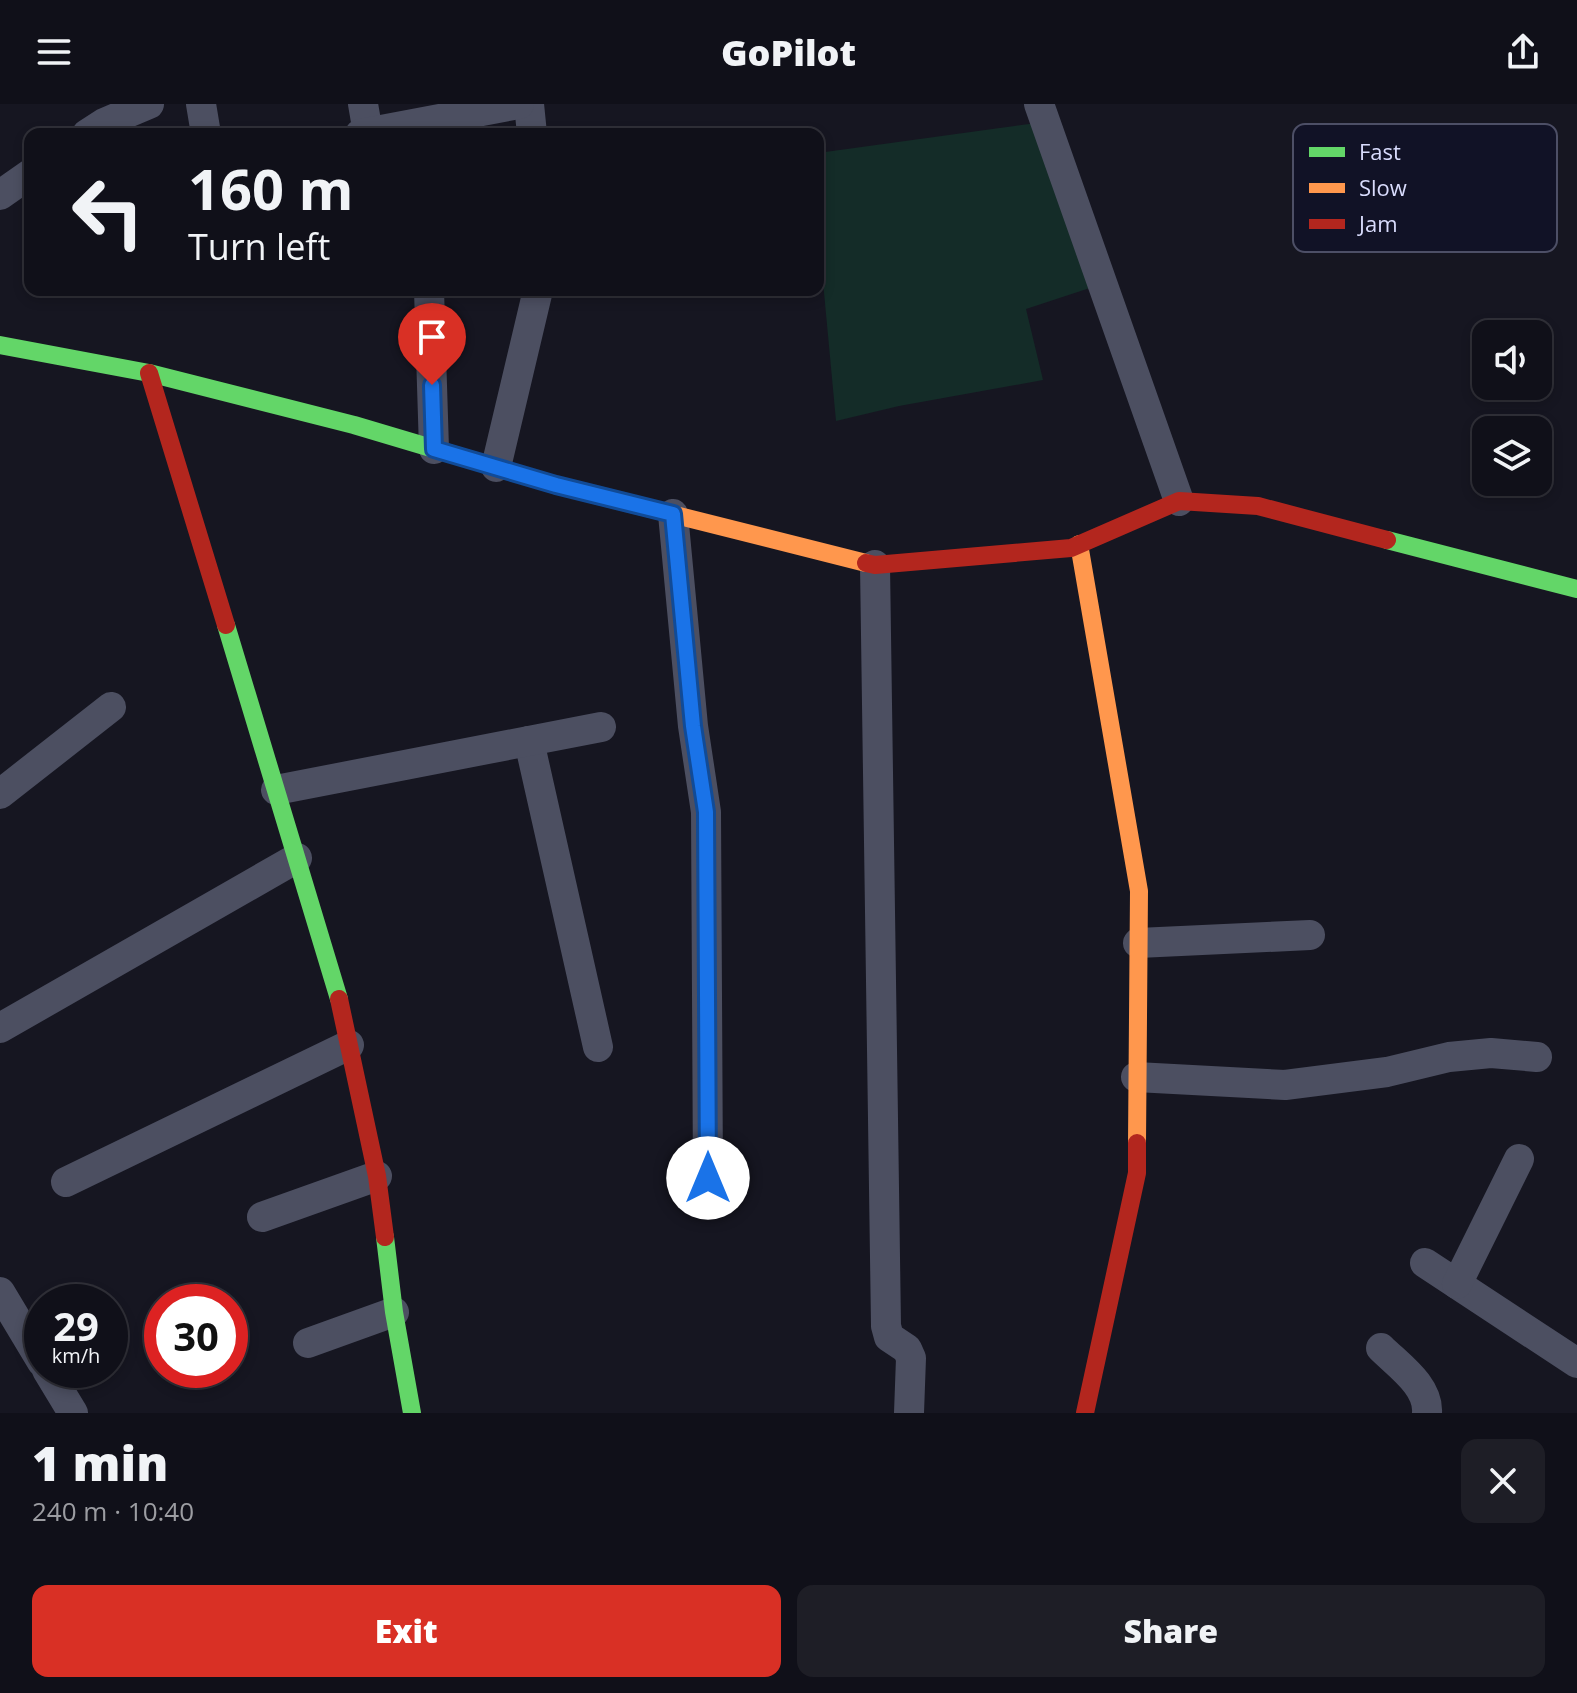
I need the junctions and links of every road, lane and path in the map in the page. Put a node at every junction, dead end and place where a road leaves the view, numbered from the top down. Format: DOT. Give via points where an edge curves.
graph roads {
  1 [pos="149,104"];
  2 [pos="201,104"];
  3 [pos="519,104"];
  4 [pos="529,104"];
  5 [pos="1039,104"];
  6 [pos="364,124"];
  7 [pos="96,128"];
  8 [pos="205,128"];
  9 [pos="531,128"];
  10 [pos="24,178"];
  11 [pos="0,195"];
  12 [pos="429,296"];
  13 [pos="537,296"];
  14 [pos="0,345"];
  15 [pos="149,373"];
  16 [pos="434,449"];
  17 [pos="496,467"];
  18 [pos="1179,501"];
  19 [pos="673,514"];
  20 [pos="1079,544"];
  21 [pos="875,565"];
  22 [pos="1577,589"];
  23 [pos="111,707"];
  24 [pos="601,727"];
  25 [pos="529,741"];
  26 [pos="276,790"];
  27 [pos="0,794"];
  28 [pos="297,858"];
  29 [pos="1310,935"];
  30 [pos="1138,943"];
  31 [pos="0,1028"];
  32 [pos="349,1045"];
  33 [pos="598,1047"];
  34 [pos="1537,1057"];
  35 [pos="1136,1077"];
  36 [pos="1519,1159"];
  37 [pos="377,1176"];
  38 [pos="708,1178"];
  39 [pos="66,1182"];
  40 [pos="262,1217"];
  41 [pos="1425,1263"];
  42 [pos="1457,1284"];
  43 [pos="0,1292"];
  44 [pos="394,1312"];
  45 [pos="24,1332"];
  46 [pos="308,1343"];
  47 [pos="1381,1348"];
  48 [pos="1577,1363"];
  49 [pos="58,1388"];
  50 [pos="73,1413"];
  51 [pos="412,1413"];
  52 [pos="909,1413"];
  53 [pos="1085,1413"];
  54 [pos="1427,1413"];
  1 -- 7 [label="street"];
  2 -- 8 [label="street"];
  3 -- 6 [label="street"];
  4 -- 9 [label="street"];
  5 -- 18 [label="street"];
  10 -- 11 [label="street"];
  12 -- 16 [label="street"];
  13 -- 17 [label="street"];
  14 -- 15 [label="street"];
  15 -- 16 [label="street"];
  15 -- 26 [label="street"];
  16 -- 17 [label="street"];
  17 -- 19 [label="street"];
  18 -- 20 [label="street"];
  18 -- 22 [label="street" via="1258,506"];
  19 -- 21 [label="street"];
  19 -- 38 [label="street" via="706,812"];
  20 -- 21 [label="street"];
  20 -- 30 [label="street" via="1139,891"];
  21 -- 52 [label="street" via="886,1326 889,1337 911,1358"];
  23 -- 27 [label="street"];
  24 -- 25 [label="street"];
  25 -- 26 [label="street"];
  25 -- 33 [label="street"];
  26 -- 28 [label="street"];
  28 -- 31 [label="street"];
  28 -- 32 [label="street"];
  29 -- 30 [label="street"];
  30 -- 35 [label="street"];
  32 -- 37 [label="street"];
  32 -- 39 [label="street"];
  34 -- 35 [label="street" via="1449,1057 1387,1072 1285,1085"];
  35 -- 53 [label="street" via="1137,1173"];
  36 -- 42 [label="street"];
  37 -- 40 [label="street"];
  37 -- 44 [label="street"];
  41 -- 42 [label="street"];
  42 -- 48 [label="street"];
  43 -- 45 [label="street"];
  44 -- 46 [label="street"];
  44 -- 51 [label="street"];
  47 -- 54 [label="street" via="1419,1386 1427,1398"];
  49 -- 50 [label="street"];
}
